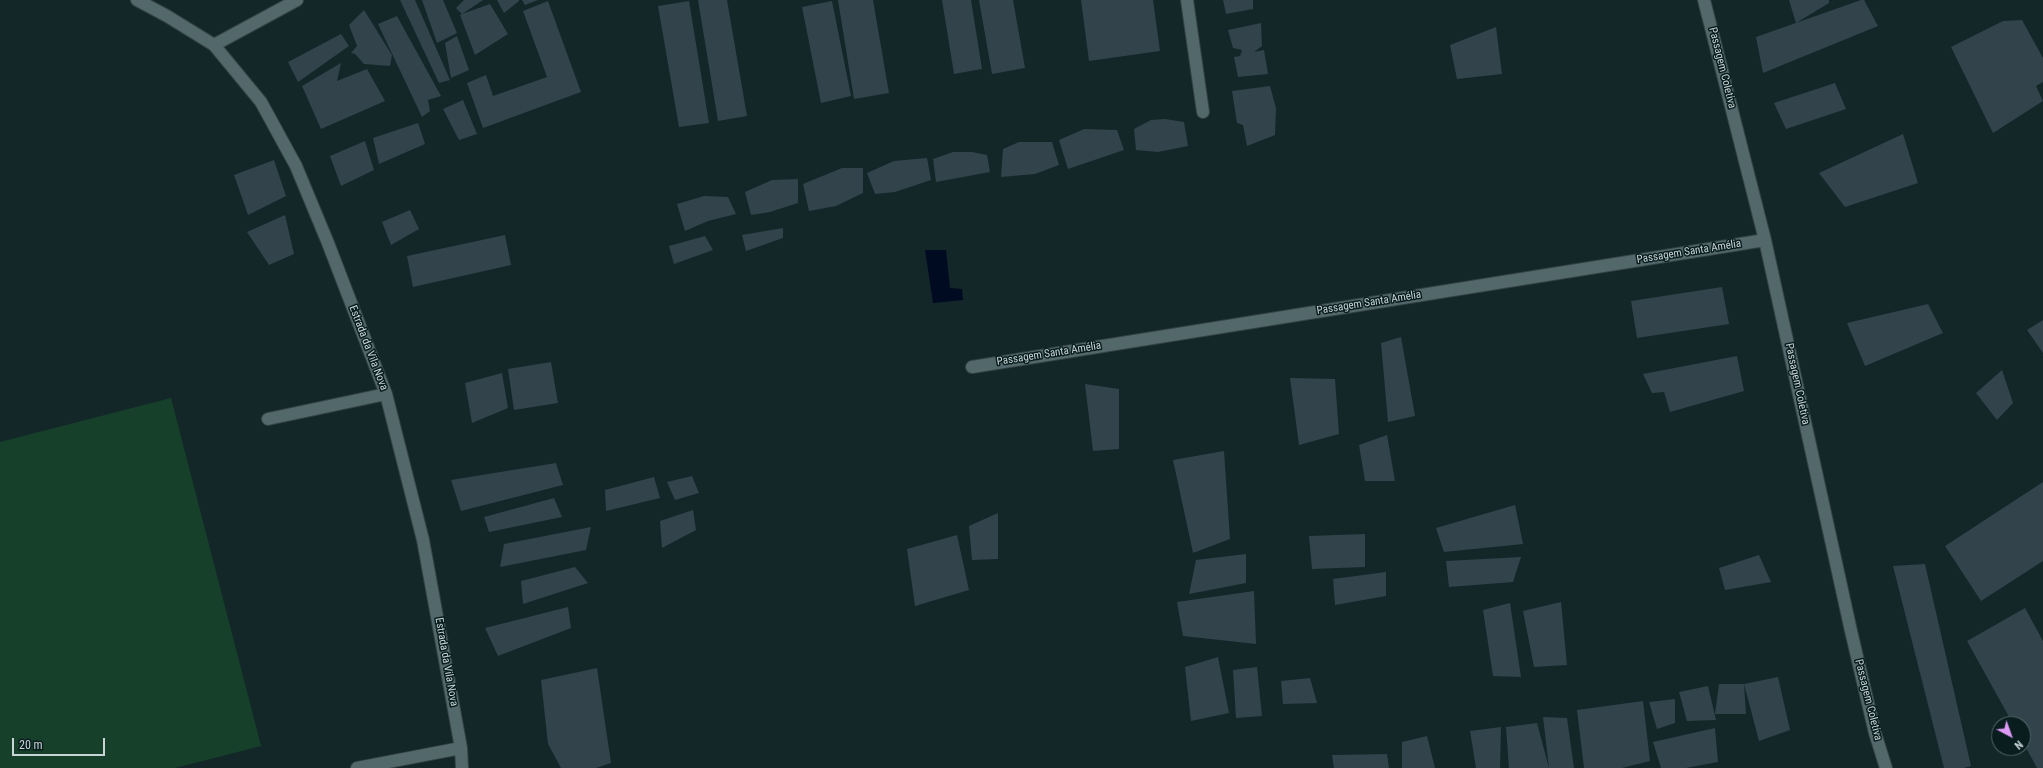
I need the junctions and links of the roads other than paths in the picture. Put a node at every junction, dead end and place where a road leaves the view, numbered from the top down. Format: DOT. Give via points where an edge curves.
graph roads {
  1 [pos="137,0"];
  2 [pos="297,0"];
  3 [pos="1187,0"];
  4 [pos="1704,0"];
  5 [pos="214,45"];
  6 [pos="1203,112"];
  7 [pos="1765,240"];
  8 [pos="972,367"];
  9 [pos="386,394"];
  10 [pos="268,419"];
  11 [pos="461,748"];
  12 [pos="357,768"];
  13 [pos="462,768"];
  14 [pos="1886,768"];
  1 -- 5 [label="street, Estrada da Vila Nova"];
  2 -- 5 [label="street"];
  3 -- 6 [label="street"];
  4 -- 7 [label="street, Passagem Coletiva"];
  5 -- 9 [label="street, Estrada da Vila Nova" via="261,102 296,166"];
  7 -- 8 [label="street, Passagem Santa Amélia"];
  7 -- 14 [label="street, Passagem Coletiva" via="1853,638 1875,733"];
  9 -- 10 [label="street"];
  9 -- 11 [label="street, Estrada da Vila Nova" via="423,540"];
  11 -- 12 [label="street"];
  11 -- 13 [label="street, Estrada da Vila Nova"];
}
